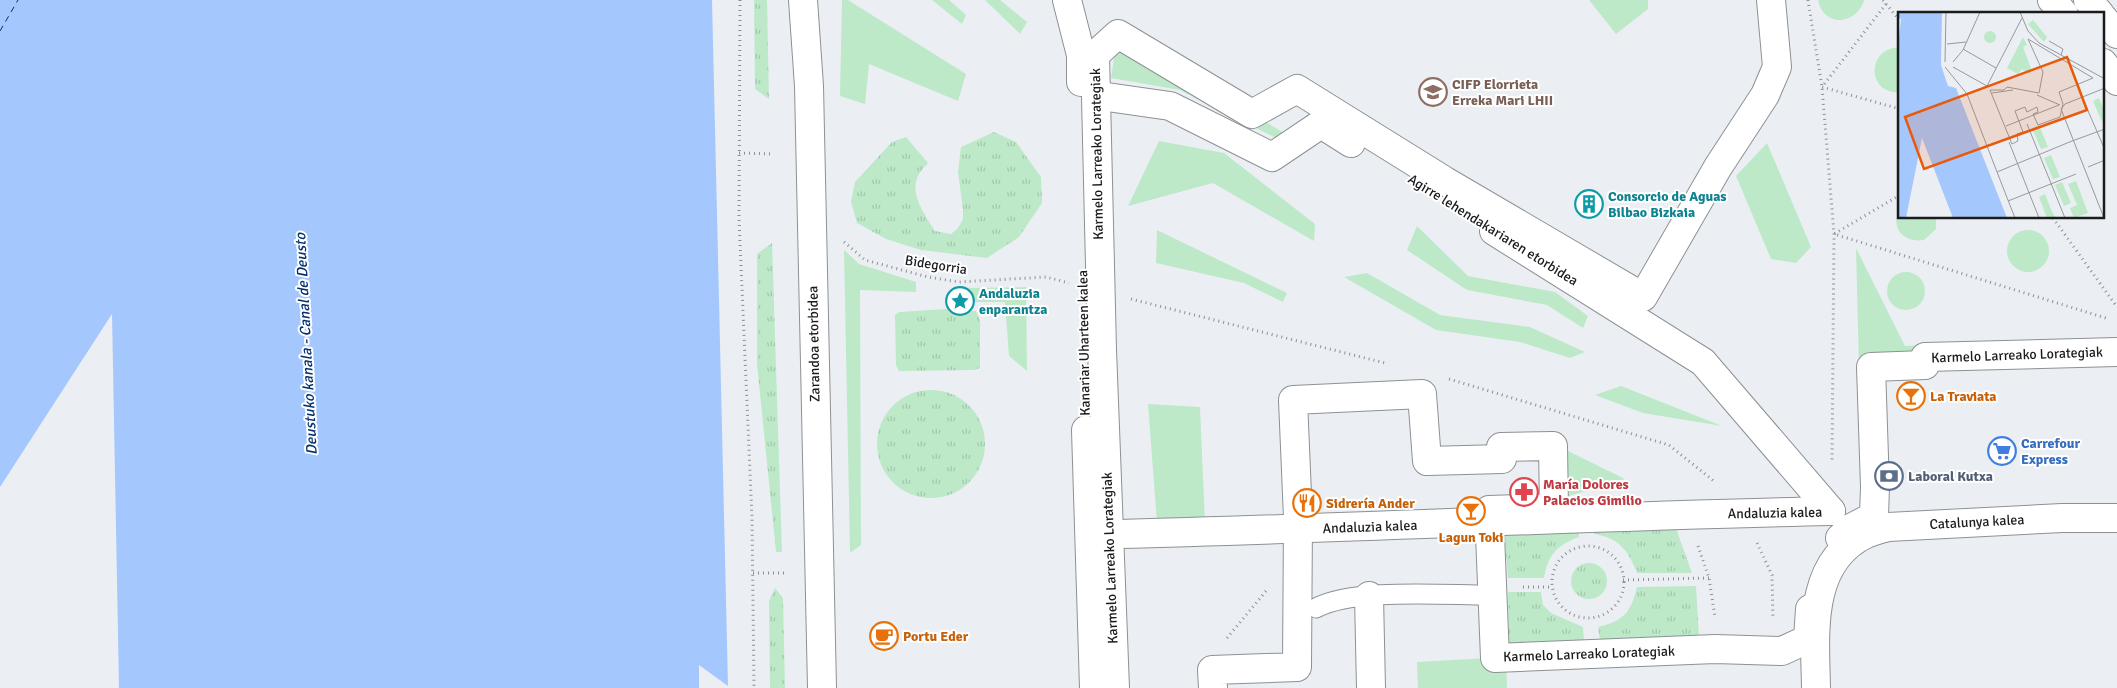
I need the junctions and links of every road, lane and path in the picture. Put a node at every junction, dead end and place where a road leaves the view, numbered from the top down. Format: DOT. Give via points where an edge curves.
graph roads {
  1 [pos="740,0"];
  2 [pos="803,0"];
  3 [pos="1067,0"];
  4 [pos="1771,0"];
  5 [pos="1808,0"];
  6 [pos="1882,0"];
  7 [pos="2052,0"];
  8 [pos="2088,0"];
  9 [pos="1886,4"];
  10 [pos="2062,12"];
  11 [pos="2098,12"];
  12 [pos="1898,19"];
  13 [pos="2104,19"];
  14 [pos="2117,34"];
  15 [pos="2104,64"];
  16 [pos="2117,81"];
  17 [pos="1822,87"];
  18 [pos="1100,96"];
  19 [pos="1898,108"];
  20 [pos="739,153"];
  21 [pos="774,154"];
  22 [pos="1898,196"];
  23 [pos="2054,219"];
  24 [pos="811,223"];
  25 [pos="1834,234"];
  26 [pos="1073,284"];
  27 [pos="2117,307"];
  28 [pos="2117,321"];
  29 [pos="2117,352"];
  30 [pos="1832,512"];
  31 [pos="2117,518"];
  32 [pos="1490,522"];
  33 [pos="1298,530"];
  34 [pos="1119,534"];
  35 [pos="753,573"];
  36 [pos="786,573"];
  37 [pos="1623,580"];
  38 [pos="1552,586"];
  39 [pos="1522,587"];
  40 [pos="1487,594"];
  41 [pos="1369,596"];
  42 [pos="1316,608"];
  43 [pos="1715,626"];
  44 [pos="754,688"];
  45 [pos="822,688"];
  46 [pos="1094,688"];
  47 [pos="1116,688"];
  48 [pos="1213,688"];
  49 [pos="1371,688"];
  50 [pos="1816,688"];
  1 -- 20 [label="path"];
  2 -- 24 [label="street, Zarandoa etorbidea" via="809,86"];
  3 -- 46 [label="street, Kanariar Uharteen kalea" via="1081,55 1082,321"];
  4 -- 47 [label="street, Karmelo Larreako Lorategiak" via="1777,67 1765,95 1718,167 1642,297 1297,89 1252,114 1118,34 1095,55 1102,350"];
  5 -- 17 [label="path"];
  6 -- 9 [label="path"];
  7 -- 10 [label="street"];
  8 -- 11 [label="street"];
  9 -- 12 [label="path"];
  9 -- 17 [label="path"];
  13 -- 14 [label="street"];
  15 -- 16 [label="street"];
  17 -- 19 [label="path"];
  17 -- 25 [label="path"];
  18 -- 30 [label="street, Agirre lehendakariaren etorbidea" via="1170,106 1272,157 1321,124 1703,362"];
  20 -- 21 [label="path"];
  20 -- 35 [label="path"];
  22 -- 25 [label="path"];
  23 -- 27 [label="path"];
  24 -- 26 [label="path, Bidegorria" via="827,223 848,247 865,260 928,278 959,282 1046,277"];
  24 -- 45 [label="street, Zarandoa etorbidea"];
  25 -- 28 [label="path"];
  25 -- 30 [label="path"];
  29 -- 32 [label="street, Karmelo Larreako Lorategiak" via="1925,357 1925,365 1872,367 1874,516 1852,528 1828,551 1813,577 1808,639 1782,651 1715,649 1495,658"];
  30 -- 32 [label="street, Andaluzia kalea"];
  31 -- 50 [label="street, Catalunya kalea" via="1888,527 1866,534 1844,549 1827,572 1816,608"];
  32 -- 33 [label="street, Andaluzia kalea"];
  32 -- 33 [label="street" via="1489,510 1554,508 1553,446 1501,447 1502,459 1427,461 1422,394 1293,400"];
  33 -- 34 [label="street, Andaluzia kalea"];
  33 -- 48 [label="street" via="1297,667 1212,670"];
  35 -- 36 [label="path"];
  35 -- 44 [label="path"];
  37 -- 38 [label="path" via="1621,596 1615,606 1594,618 1582,618 1562,608"];
  37 -- 38 [label="path" via="1617,561 1608,553 1585,547 1574,549 1560,560"];
  37 -- 43 [label="path" via="1709,578"];
  38 -- 39 [label="path"];
  40 -- 41 [label="lane"];
  41 -- 42 [label="lane" via="1327,602"];
  41 -- 49 [label="street"];
}
